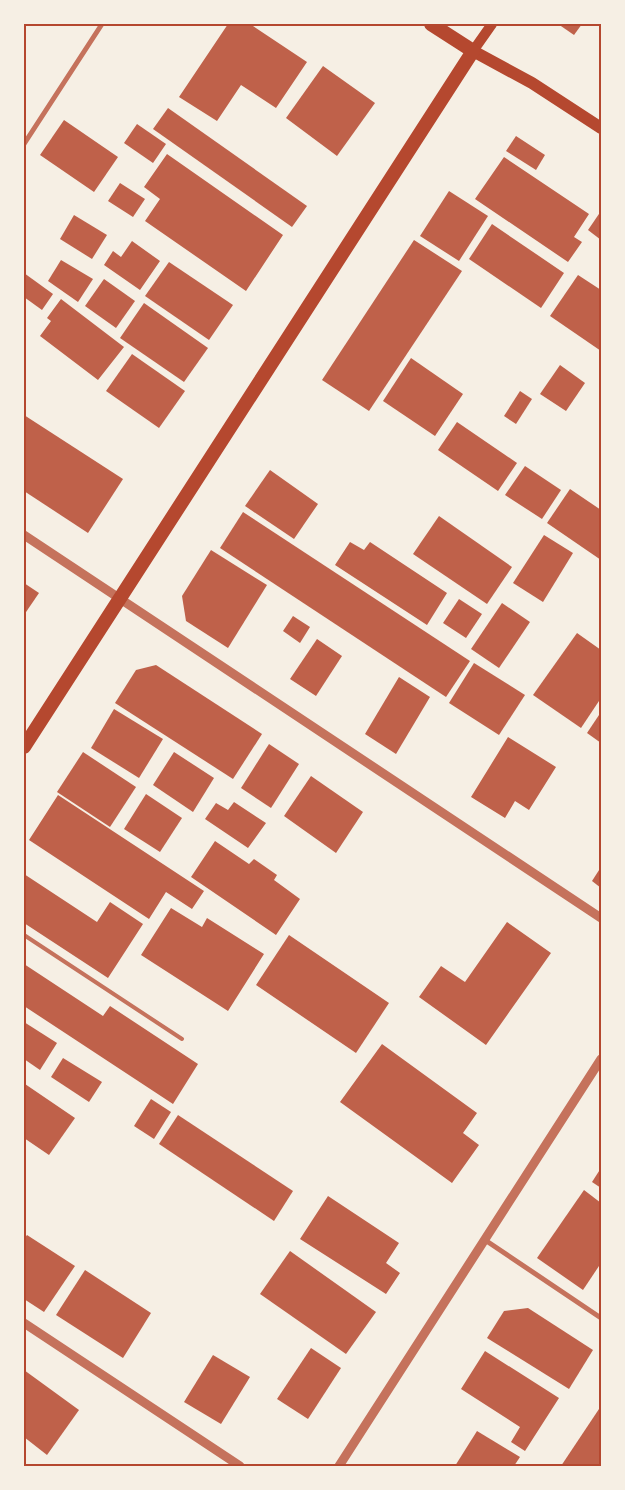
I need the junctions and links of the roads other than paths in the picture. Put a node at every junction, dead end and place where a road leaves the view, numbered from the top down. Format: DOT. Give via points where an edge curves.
graph roads {
  1 [pos="102,24"];
  2 [pos="431,24"];
  3 [pos="492,24"];
  4 [pos="473,51"];
  5 [pos="601,128"];
  6 [pos="24,144"];
  7 [pos="24,535"];
  8 [pos="120,599"];
  9 [pos="24,747"];
  10 [pos="601,918"];
  11 [pos="24,935"];
  12 [pos="182,1039"];
  13 [pos="601,1059"];
  14 [pos="485,1240"];
  15 [pos="601,1318"];
  16 [pos="24,1324"];
  17 [pos="240,1466"];
  18 [pos="339,1466"];
  1 -- 6 [label="street"];
  2 -- 4 [label="highway"];
  3 -- 4 [label="main road"];
  4 -- 5 [label="main road" via="532,83"];
  4 -- 8 [label="highway"];
  7 -- 8 [label="street"];
  8 -- 9 [label="highway"];
  8 -- 10 [label="street"];
  11 -- 12 [label="lane"];
  13 -- 14 [label="street"];
  14 -- 15 [label="street"];
  14 -- 18 [label="street"];
  16 -- 17 [label="street"];
}
